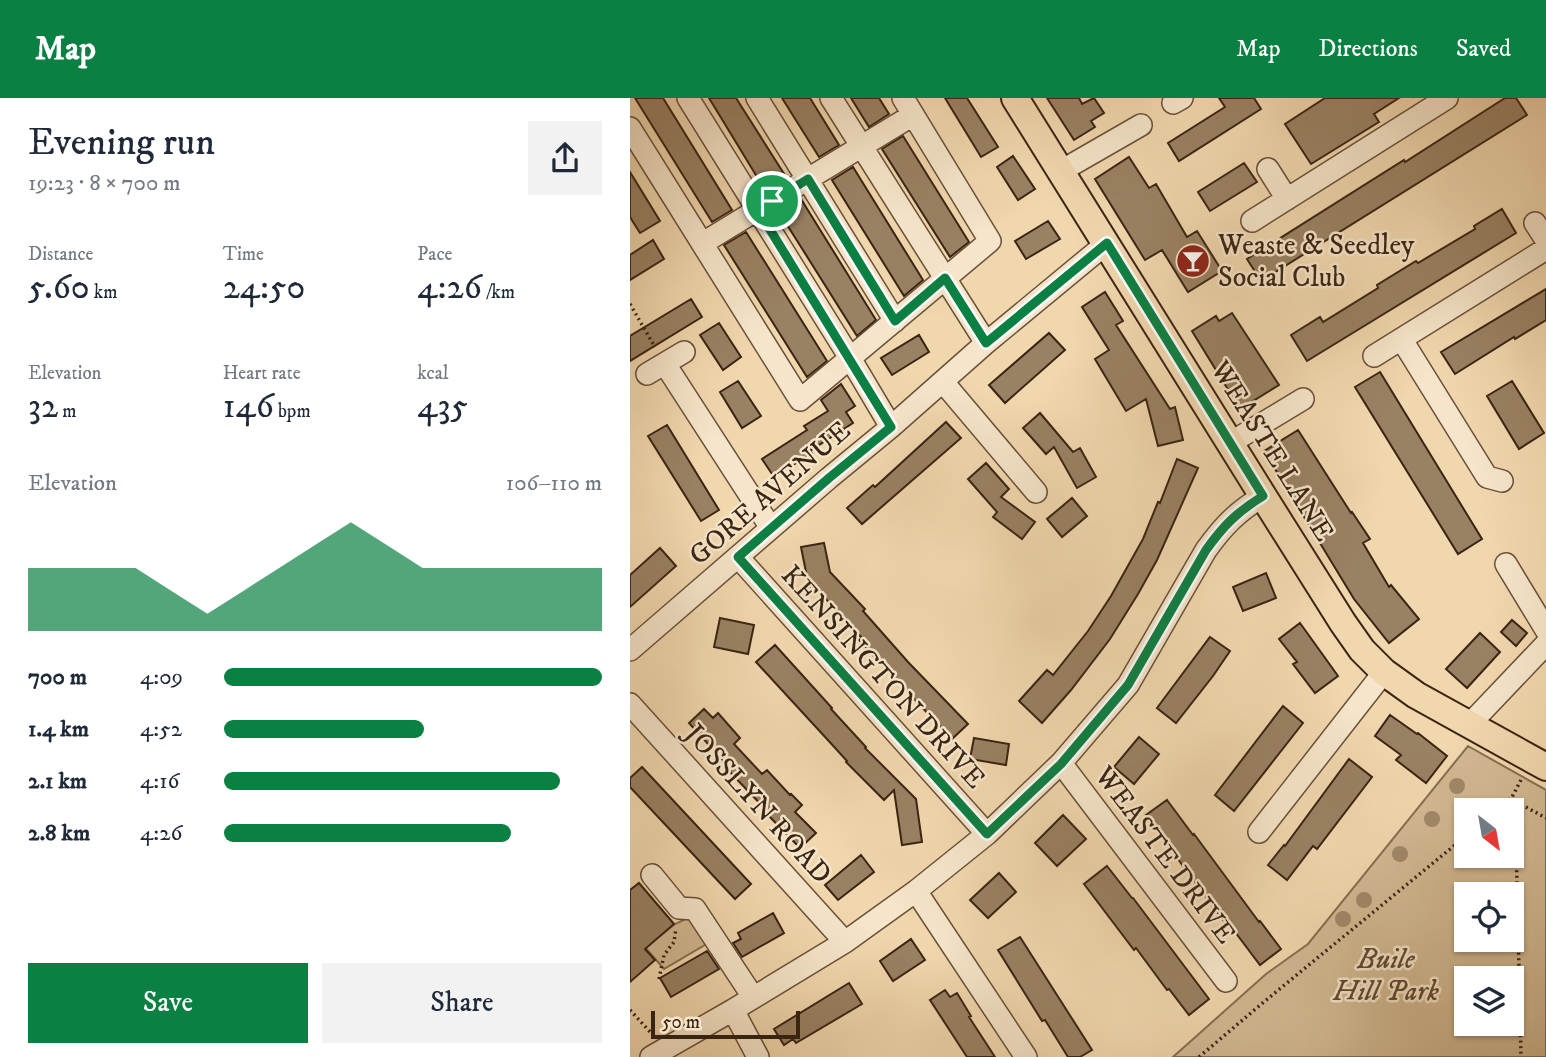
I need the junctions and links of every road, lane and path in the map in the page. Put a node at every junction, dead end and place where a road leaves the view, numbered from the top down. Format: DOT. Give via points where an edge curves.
graph roads {
  1 [pos="688,98"];
  2 [pos="757,98"];
  3 [pos="831,98"];
  4 [pos="1015,98"];
  5 [pos="1447,98"];
  6 [pos="908,106"];
  7 [pos="1417,106"];
  8 [pos="1141,125"];
  9 [pos="630,128"];
  10 [pos="862,146"];
  11 [pos="1268,169"];
  12 [pos="1061,171"];
  13 [pos="808,179"];
  14 [pos="1287,199"];
  15 [pos="758,210"];
  16 [pos="1252,221"];
  17 [pos="703,243"];
  18 [pos="1107,243"];
  19 [pos="1546,249"];
  20 [pos="945,278"];
  21 [pos="630,304"];
  22 [pos="895,321"];
  23 [pos="1402,340"];
  24 [pos="986,343"];
  25 [pos="684,352"];
  26 [pos="1374,356"];
  27 [pos="850,358"];
  28 [pos="656,369"];
  29 [pos="943,382"];
  30 [pos="1303,399"];
  31 [pos="891,427"];
  32 [pos="1230,443"];
  33 [pos="1502,481"];
  34 [pos="1036,492"];
  35 [pos="1263,496"];
  36 [pos="771,528"];
  37 [pos="738,557"];
  38 [pos="1506,564"];
  39 [pos="1546,630"];
  40 [pos="1546,644"];
  41 [pos="630,650"];
  42 [pos="1384,672"];
  43 [pos="630,704"];
  44 [pos="1469,725"];
  45 [pos="1061,764"];
  46 [pos="1534,772"];
  47 [pos="1512,798"];
  48 [pos="1524,806"];
  49 [pos="1546,818"];
  50 [pos="1259,832"];
  51 [pos="987,834"];
  52 [pos="1454,845"];
  53 [pos="1517,868"];
  54 [pos="652,875"];
  55 [pos="916,891"];
  56 [pos="678,908"];
  57 [pos="845,942"];
  58 [pos="659,979"];
  59 [pos="1226,981"];
  60 [pos="753,997"];
  61 [pos="630,1010"];
  62 [pos="733,1010"];
  63 [pos="658,1053"];
  64 [pos="758,1057"];
  65 [pos="1026,1057"];
  66 [pos="1199,1057"];
  67 [pos="1521,1057"];
  1 -- 15 [label="street"];
  2 -- 13 [label="street"];
  3 -- 10 [label="street"];
  4 -- 12 [label="main road, WEASTE LANE"];
  5 -- 7 [label="street"];
  6 -- 10 [label="street"];
  6 -- 20 [label="street" via="990,241"];
  7 -- 14 [label="street"];
  8 -- 12 [label="street"];
  9 -- 17 [label="street"];
  10 -- 13 [label="street"];
  10 -- 20 [label="street"];
  11 -- 14 [label="street"];
  12 -- 18 [label="main road, WEASTE LANE"];
  13 -- 15 [label="street"];
  13 -- 22 [label="street"];
  14 -- 16 [label="street"];
  15 -- 17 [label="street"];
  15 -- 27 [label="street"];
  17 -- 27 [label="street" via="800,400"];
  18 -- 24 [label="street, GORE AVENUE"];
  18 -- 32 [label="main road, WEASTE LANE"];
  19 -- 23 [label="street"];
  20 -- 22 [label="street"];
  20 -- 24 [label="street"];
  21 -- 28 [label="path"];
  22 -- 27 [label="street"];
  23 -- 26 [label="street"];
  23 -- 33 [label="street" via="1487,477"];
  24 -- 29 [label="street, GORE AVENUE"];
  25 -- 28 [label="street"];
  27 -- 31 [label="street"];
  28 -- 36 [label="street"];
  29 -- 31 [label="street, GORE AVENUE"];
  29 -- 34 [label="street"];
  30 -- 32 [label="street"];
  31 -- 36 [label="street, GORE AVENUE"];
  32 -- 35 [label="main road, WEASTE LANE"];
  35 -- 42 [label="main road, WEASTE LANE" via="1352,637"];
  35 -- 45 [label="street" via="1238,512 1218,533 1128,685"];
  36 -- 37 [label="street, GORE AVENUE"];
  37 -- 41 [label="street, GORE AVENUE"];
  37 -- 51 [label="street, KENSINGTON DRIVE"];
  38 -- 39 [label="street"];
  40 -- 44 [label="street"];
  42 -- 44 [label="main road, WEASTE LANE"];
  42 -- 50 [label="street"];
  43 -- 57 [label="street, JOSSLYN ROAD"];
  44 -- 46 [label="main road, WEASTE LANE"];
  45 -- 51 [label="street"];
  45 -- 59 [label="street, WEASTE DRIVE"];
  46 -- 47 [label="path"];
  48 -- 49 [label="path"];
  51 -- 55 [label="street"];
  52 -- 66 [label="path"];
  53 -- 67 [label="path"];
  54 -- 56 [label="street"];
  55 -- 57 [label="street"];
  55 -- 65 [label="street"];
  56 -- 58 [label="path" via="674,942 664,956"];
  56 -- 60 [label="street" via="695,909"];
  57 -- 60 [label="street"];
  60 -- 62 [label="street"];
  61 -- 63 [label="path"];
  62 -- 63 [label="street"];
  62 -- 64 [label="street"];
}
